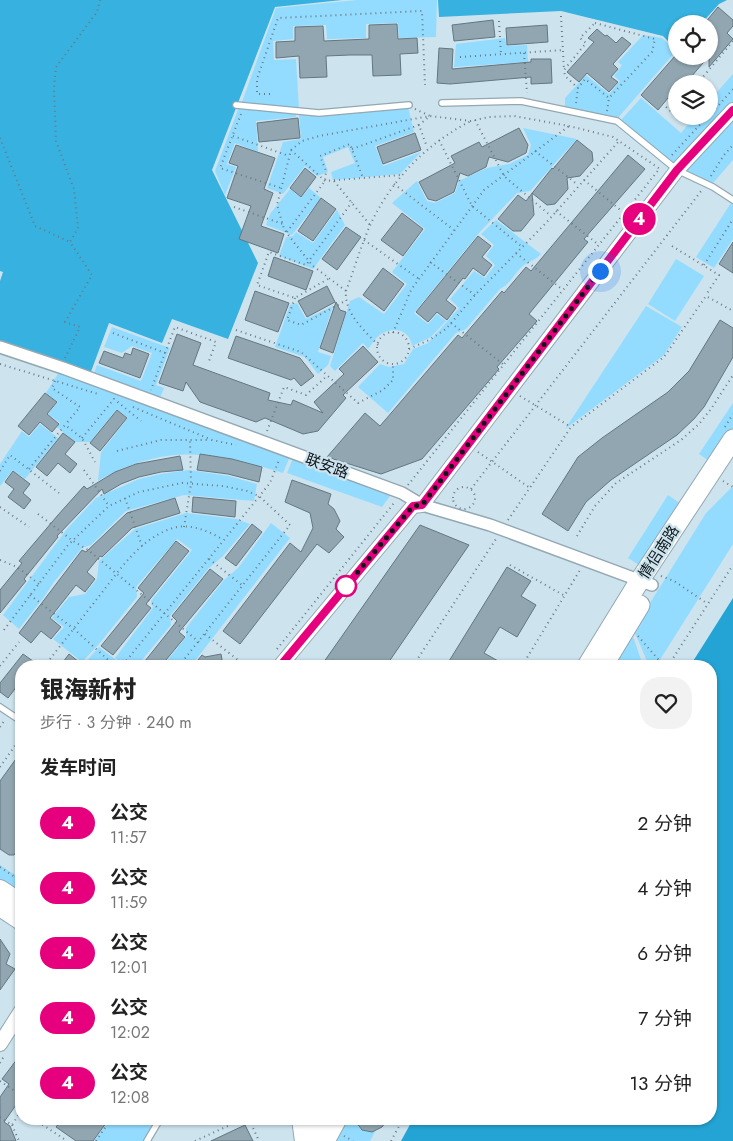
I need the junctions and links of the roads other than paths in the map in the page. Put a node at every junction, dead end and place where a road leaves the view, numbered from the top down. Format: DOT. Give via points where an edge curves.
graph roads {
  1 [pos="442,103"];
  2 [pos="236,105"];
  3 [pos="409,105"];
  4 [pos="733,110"];
  5 [pos="675,174"];
  6 [pos="733,200"];
  7 [pos="0,347"];
  8 [pos="733,439"];
  9 [pos="733,461"];
  10 [pos="727,483"];
  11 [pos="422,505"];
  12 [pos="650,580"];
  13 [pos="277,660"];
  14 [pos="591,660"];
  15 [pos="607,660"];
  16 [pos="0,707"];
  17 [pos="15,717"];
  18 [pos="0,890"];
  19 [pos="15,899"];
  20 [pos="0,907"];
  21 [pos="15,917"];
  22 [pos="15,1020"];
  23 [pos="0,1044"];
  24 [pos="156,1125"];
  25 [pos="302,1125"];
  26 [pos="324,1125"];
  27 [pos="147,1141"];
  28 [pos="304,1141"];
  29 [pos="310,1141"];
  1 -- 5 [label="lane" via="521,101 617,121 666,161"];
  2 -- 3 [label="lane" via="319,112"];
  4 -- 5 [label="street"];
  5 -- 6 [label="lane" via="707,184"];
  5 -- 11 [label="street"];
  7 -- 11 [label="street, 联安路" via="402,493"];
  8 -- 12 [label="highway, 情侣南路"];
  9 -- 10 [label="highway, 情侣南路"];
  10 -- 12 [label="highway, 情侣南路"];
  11 -- 12 [label="street, 联安路"];
  11 -- 13 [label="street" via="413,506"];
  12 -- 14 [label="highway, 情侣南路"];
  12 -- 15 [label="highway, 情侣南路"];
  16 -- 17 [label="lane"];
  18 -- 19 [label="main road"];
  20 -- 21 [label="main road"];
  22 -- 23 [label="street"];
  24 -- 27 [label="lane"];
  25 -- 28 [label="main road"];
  26 -- 29 [label="highway"];
}
